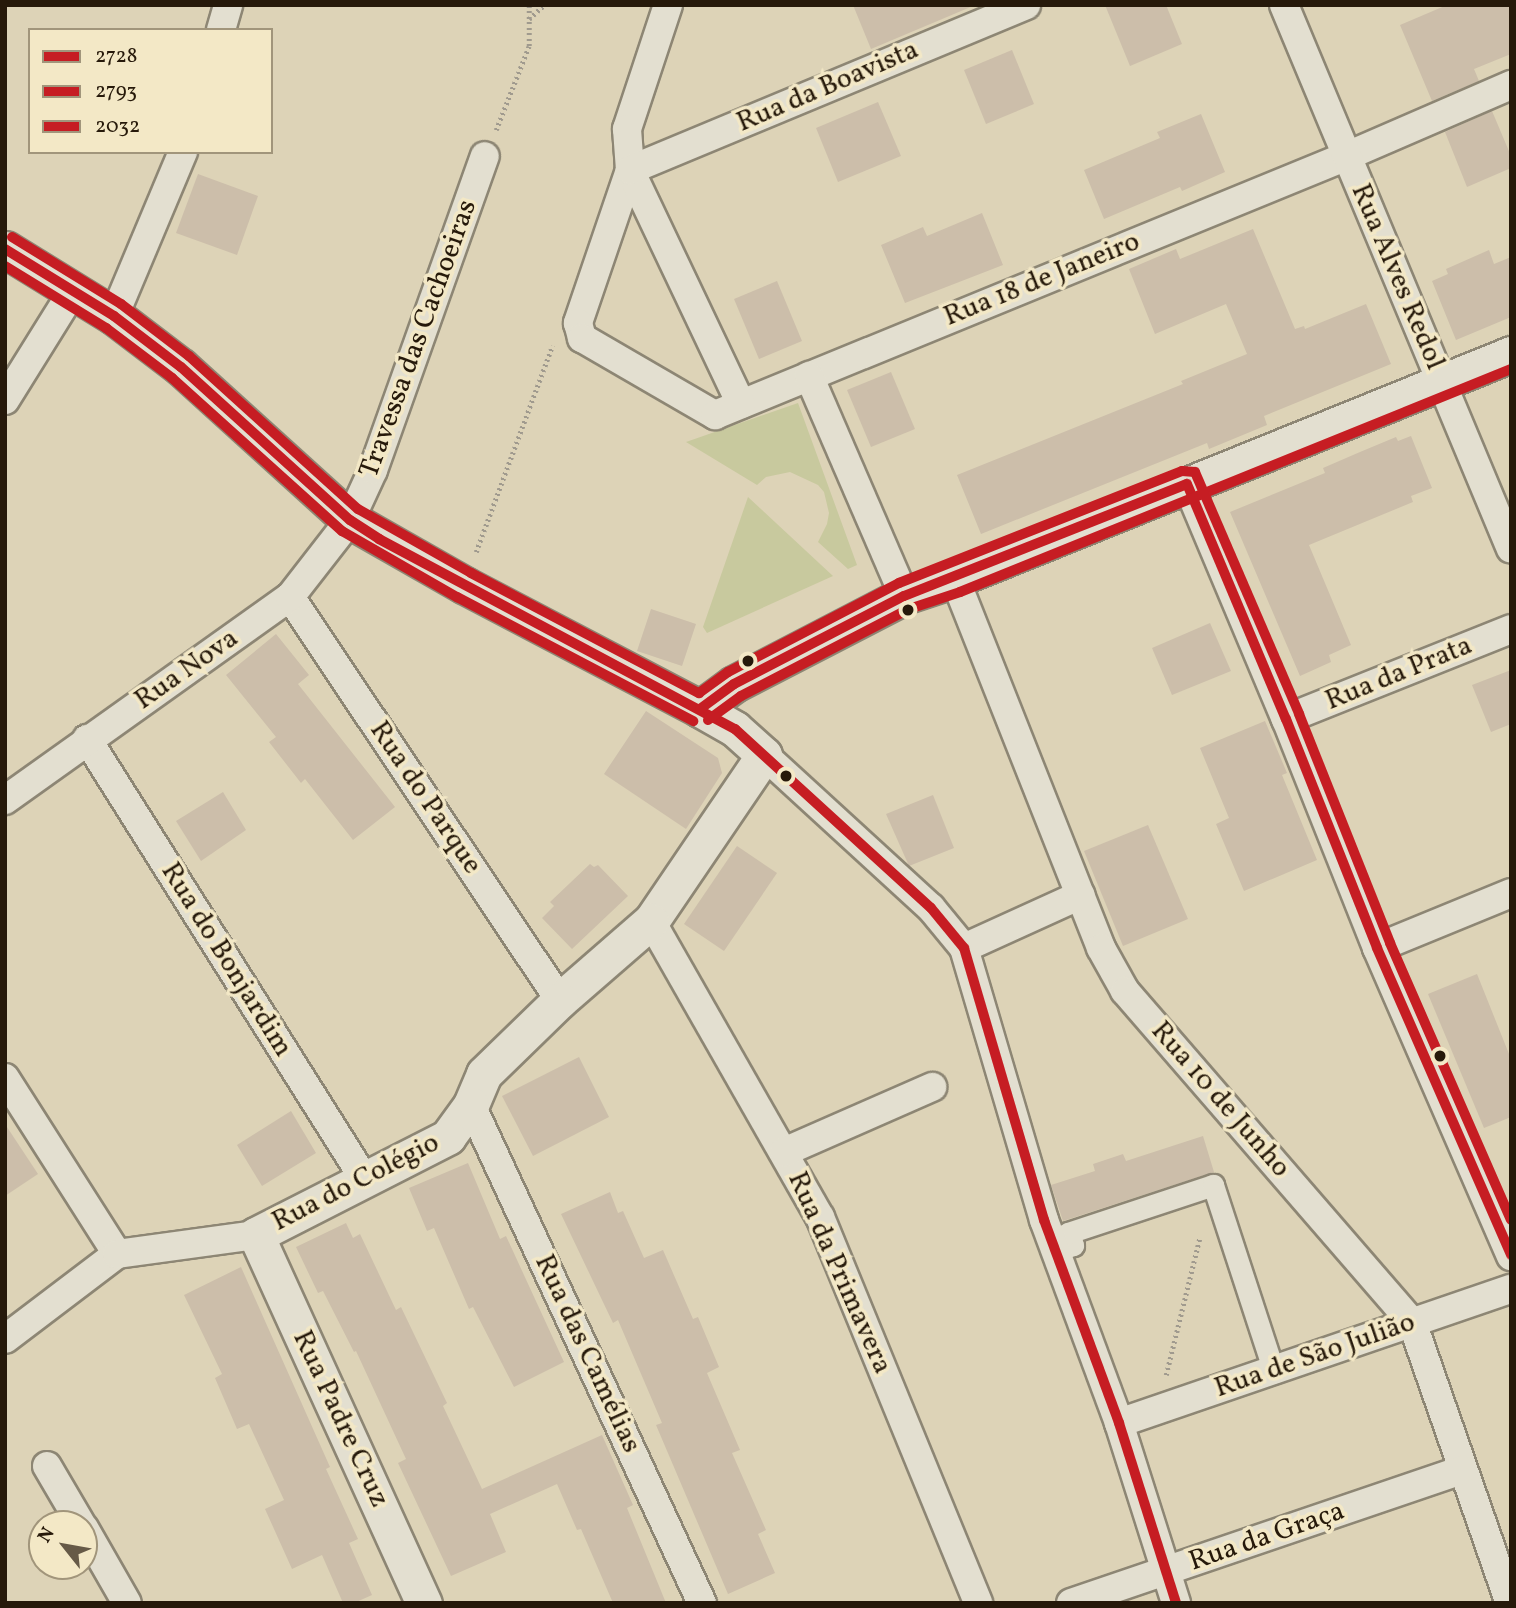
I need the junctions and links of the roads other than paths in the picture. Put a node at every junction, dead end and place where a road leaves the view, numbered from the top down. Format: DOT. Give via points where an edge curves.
graph roads {
  1 [pos="228,5"];
  2 [pos="668,5"];
  3 [pos="1026,5"];
  4 [pos="1284,5"];
  5 [pos="222,28"];
  6 [pos="1511,85"];
  7 [pos="182,154"];
  8 [pos="485,156"];
  9 [pos="1347,156"];
  10 [pos="631,170"];
  11 [pos="5,249"];
  12 [pos="74,289"];
  13 [pos="114,316"];
  14 [pos="1511,354"];
  15 [pos="809,376"];
  16 [pos="1441,382"];
  17 [pos="5,400"];
  18 [pos="741,404"];
  19 [pos="1187,484"];
  20 [pos="350,520"];
  21 [pos="1511,549"];
  22 [pos="955,579"];
  23 [pos="904,596"];
  24 [pos="290,597"];
  25 [pos="1511,629"];
  26 [pos="700,709"];
  27 [pos="1286,719"];
  28 [pos="87,739"];
  29 [pos="764,755"];
  30 [pos="5,800"];
  31 [pos="1511,893"];
  32 [pos="1081,895"];
  33 [pos="651,921"];
  34 [pos="964,948"];
  35 [pos="1377,948"];
  36 [pos="560,1000"];
  37 [pos="5,1078"];
  38 [pos="932,1087"];
  39 [pos="471,1105"];
  40 [pos="784,1152"];
  41 [pos="365,1180"];
  42 [pos="256,1235"];
  43 [pos="1055,1251"];
  44 [pos="117,1254"];
  45 [pos="1511,1256"];
  46 [pos="1511,1289"];
  47 [pos="1412,1322"];
  48 [pos="5,1339"];
  49 [pos="1274,1372"];
  50 [pos="1119,1423"];
  51 [pos="47,1466"];
  52 [pos="1462,1470"];
  53 [pos="73,1510"];
  54 [pos="98,1552"];
  55 [pos="1164,1573"];
  56 [pos="127,1603"];
  57 [pos="424,1603"];
  58 [pos="702,1603"];
  59 [pos="978,1603"];
  60 [pos="1071,1603"];
  61 [pos="1176,1603"];
  62 [pos="1510,1603"];
  1 -- 5 [label="street"];
  2 -- 10 [label="street" via="627,129"];
  3 -- 10 [label="street, Rua da Boavista"];
  4 -- 9 [label="street, Rua Alves Redol"];
  6 -- 9 [label="street, Rua 18 de Janeiro"];
  7 -- 13 [label="street"];
  8 -- 20 [label="street, Travessa das Cachoeiras" via="373,470"];
  9 -- 15 [label="street, Rua 18 de Janeiro"];
  9 -- 16 [label="street, Rua Alves Redol"];
  10 -- 18 [label="street"];
  10 -- 18 [label="street, Rua 18 de Janeiro" via="580,330 715,415"];
  11 -- 12 [label="street"];
  12 -- 13 [label="street"];
  12 -- 17 [label="street"];
  13 -- 20 [label="street" via="204,389"];
  14 -- 16 [label="street"];
  15 -- 18 [label="street, Rua 18 de Janeiro"];
  15 -- 23 [label="street"];
  16 -- 19 [label="street"];
  16 -- 21 [label="street, Rua Alves Redol"];
  19 -- 22 [label="street"];
  19 -- 27 [label="street"];
  20 -- 24 [label="street, Rua Nova"];
  20 -- 26 [label="street"];
  22 -- 23 [label="street"];
  22 -- 32 [label="street, Rua 10 de Junho"];
  23 -- 26 [label="street" via="734,684"];
  24 -- 28 [label="street, Rua Nova"];
  24 -- 36 [label="street, Rua do Parque"];
  25 -- 27 [label="street, Rua da Prata"];
  26 -- 29 [label="street" via="735,729"];
  27 -- 35 [label="street"];
  28 -- 30 [label="street, Rua Nova"];
  28 -- 41 [label="street, Rua do Bonjardim"];
  29 -- 33 [label="street, Rua do Colégio"];
  29 -- 34 [label="street" via="931,908"];
  31 -- 35 [label="street"];
  32 -- 34 [label="street"];
  32 -- 47 [label="street, Rua 10 de Junho" via="1101,948 1125,991"];
  33 -- 36 [label="street, Rua do Colégio"];
  33 -- 40 [label="street, Rua da Primavera"];
  34 -- 43 [label="street"];
  35 -- 45 [label="street"];
  36 -- 39 [label="street, Rua do Colégio" via="484,1074"];
  37 -- 44 [label="street"];
  38 -- 40 [label="street"];
  39 -- 41 [label="street, Rua do Colégio" via="448,1137"];
  39 -- 58 [label="street, Rua das Camélias"];
  40 -- 59 [label="street, Rua da Primavera" via="820,1217"];
  41 -- 42 [label="street, Rua do Colégio"];
  42 -- 44 [label="street, Rua do Colégio"];
  42 -- 57 [label="street, Rua Padre Cruz"];
  43 -- 49 [label="street" via="1073,1245 1068,1233 1213,1185"];
  43 -- 50 [label="street"];
  44 -- 48 [label="street, Rua do Colégio"];
  46 -- 47 [label="street, Rua de São Julião"];
  47 -- 49 [label="street, Rua de São Julião"];
  47 -- 52 [label="street, Rua 10 de Junho"];
  49 -- 50 [label="street, Rua de São Julião"];
  50 -- 55 [label="street"];
  51 -- 53 [label="street"];
  52 -- 55 [label="street, Rua da Graça"];
  52 -- 62 [label="street, Rua 10 de Junho"];
  54 -- 56 [label="street"];
  55 -- 60 [label="street, Rua da Graça"];
  55 -- 61 [label="street"];
}
